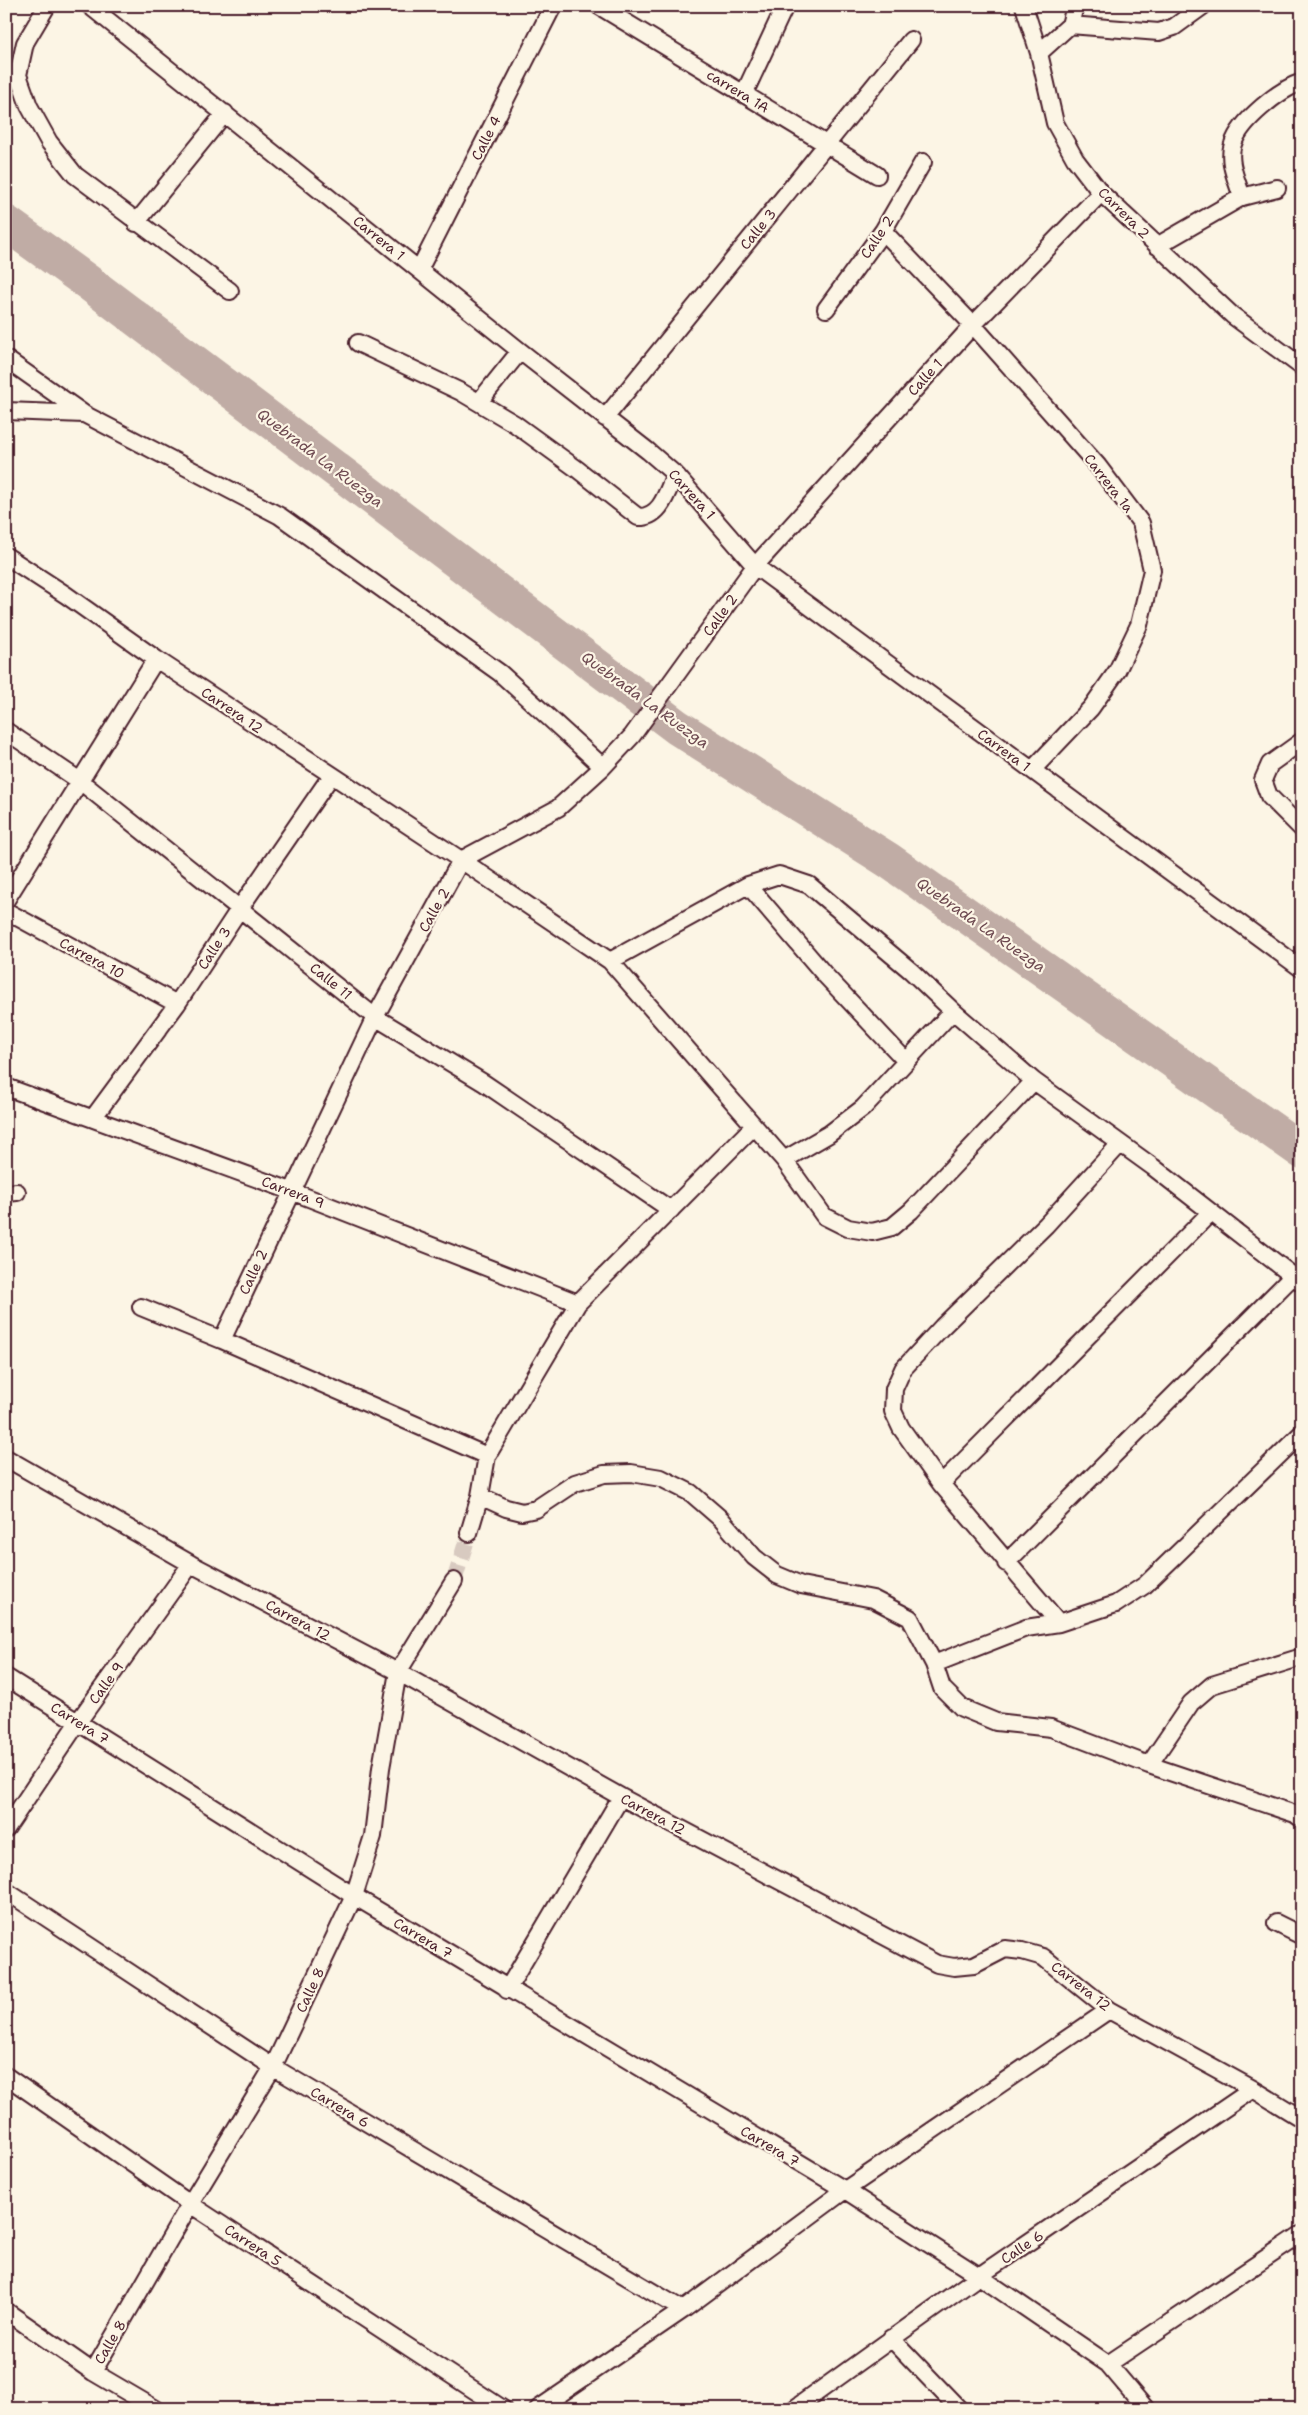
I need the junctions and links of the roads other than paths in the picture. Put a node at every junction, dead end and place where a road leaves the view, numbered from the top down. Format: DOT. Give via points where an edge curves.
graph roads {
  1 [pos="47,6"];
  2 [pos="90,6"];
  3 [pos="553,6"];
  4 [pos="599,6"];
  5 [pos="785,6"];
  6 [pos="1024,6"];
  7 [pos="1075,6"];
  8 [pos="1202,6"];
  9 [pos="1070,26"];
  10 [pos="911,40"];
  11 [pos="1039,53"];
  12 [pos="1302,82"];
  13 [pos="744,94"];
  14 [pos="225,113"];
  15 [pos="826,144"];
  16 [pos="923,162"];
  17 [pos="877,176"];
  18 [pos="1277,188"];
  19 [pos="1101,193"];
  20 [pos="1242,197"];
  21 [pos="136,223"];
  22 [pos="883,232"];
  23 [pos="1157,246"];
  24 [pos="419,270"];
  25 [pos="230,291"];
  26 [pos="826,309"];
  27 [pos="973,324"];
  28 [pos="358,343"];
  29 [pos="520,351"];
  30 [pos="6,359"];
  31 [pos="1302,367"];
  32 [pos="479,402"];
  33 [pos="6,411"];
  34 [pos="84,414"];
  35 [pos="605,418"];
  36 [pos="675,474"];
  37 [pos="6,556"];
  38 [pos="755,566"];
  39 [pos="156,659"];
  40 [pos="6,731"];
  41 [pos="1302,740"];
  42 [pos="603,768"];
  43 [pos="1032,770"];
  44 [pos="331,776"];
  45 [pos="80,781"];
  46 [pos="1302,829"];
  47 [pos="461,860"];
  48 [pos="748,885"];
  49 [pos="6,900"];
  50 [pos="240,908"];
  51 [pos="6,911"];
  52 [pos="610,961"];
  53 [pos="1302,969"];
  54 [pos="177,1004"];
  55 [pos="953,1011"];
  56 [pos="375,1017"];
  57 [pos="906,1062"];
  58 [pos="1034,1082"];
  59 [pos="6,1087"];
  60 [pos="93,1118"];
  61 [pos="753,1127"];
  62 [pos="1119,1145"];
  63 [pos="784,1160"];
  64 [pos="291,1191"];
  65 [pos="671,1210"];
  66 [pos="1210,1212"];
  67 [pos="1297,1279"];
  68 [pos="578,1303"];
  69 [pos="140,1307"];
  70 [pos="222,1340"];
  71 [pos="1302,1433"];
  72 [pos="487,1456"];
  73 [pos="6,1458"];
  74 [pos="941,1484"];
  75 [pos="480,1496"];
  76 [pos="469,1533"];
  77 [pos="1006,1563"];
  78 [pos="191,1564"];
  79 [pos="454,1581"];
  80 [pos="1059,1623"];
  81 [pos="1302,1657"];
  82 [pos="934,1664"];
  83 [pos="398,1672"];
  84 [pos="6,1677"];
  85 [pos="78,1722"];
  86 [pos="1148,1765"];
  87 [pos="621,1797"];
  88 [pos="1302,1819"];
  89 [pos="6,1829"];
  90 [pos="6,1891"];
  91 [pos="354,1896"];
  92 [pos="1276,1923"];
  93 [pos="1302,1936"];
  94 [pos="507,1990"];
  95 [pos="1110,2010"];
  96 [pos="273,2067"];
  97 [pos="6,2076"];
  98 [pos="1254,2089"];
  99 [pos="1302,2119"];
  100 [pos="845,2190"];
  101 [pos="190,2204"];
  102 [pos="1302,2234"];
  103 [pos="979,2276"];
  104 [pos="683,2310"];
  105 [pos="6,2311"];
  106 [pos="891,2338"];
  107 [pos="1108,2364"];
  108 [pos="93,2372"];
  109 [pos="156,2409"];
  110 [pos="503,2409"];
  111 [pos="538,2409"];
  112 [pos="794,2409"];
  113 [pos="959,2409"];
  114 [pos="1146,2409"];
  1 -- 21 [label="street" via="25,43 18,75 29,106 49,142 75,175"];
  2 -- 14 [label="street, Carrera 1"];
  3 -- 24 [label="street, Calle 4"];
  4 -- 13 [label="street, carrera 1A"];
  5 -- 13 [label="street"];
  6 -- 11 [label="street, Carrera 2"];
  7 -- 9 [label="street"];
  8 -- 9 [label="street" via="1174,27 1159,32"];
  9 -- 11 [label="street"];
  10 -- 15 [label="street, Calle 3"];
  11 -- 19 [label="street, Carrera 2" via="1055,122"];
  12 -- 20 [label="street" via="1284,89 1268,101 1247,121 1233,143 1231,161"];
  13 -- 15 [label="street, carrera 1A"];
  14 -- 21 [label="street"];
  14 -- 24 [label="street, Carrera 1"];
  15 -- 17 [label="street, carrera 1A"];
  15 -- 35 [label="street, Calle 3"];
  16 -- 22 [label="street, Calle 2"];
  18 -- 20 [label="street"];
  19 -- 23 [label="street, Carrera 2"];
  19 -- 27 [label="street, Calle 1"];
  20 -- 23 [label="street"];
  21 -- 25 [label="street"];
  22 -- 26 [label="street, Calle 2"];
  22 -- 27 [label="street, Carrera 1a"];
  23 -- 31 [label="street, Carrera 2" via="1232,315"];
  24 -- 29 [label="street, Carrera 1"];
  27 -- 38 [label="street, Calle 1"];
  27 -- 43 [label="street, Carrera 1a" via="1098,466 1141,523 1152,570 1138,625 1117,671 1090,708"];
  28 -- 32 [label="street"];
  29 -- 32 [label="street"];
  29 -- 35 [label="street, Carrera 1"];
  30 -- 34 [label="street"];
  32 -- 36 [label="street" via="554,452 638,518 646,518 659,508"];
  33 -- 34 [label="street"];
  34 -- 42 [label="street" via="280,516 500,673"];
  35 -- 36 [label="street, Carrera 1"];
  36 -- 38 [label="street, Carrera 1"];
  37 -- 39 [label="street, Carrera 12"];
  38 -- 42 [label="street, Calle 2" via="632,736"];
  38 -- 43 [label="street, Carrera 1"];
  39 -- 44 [label="street, Carrera 12"];
  39 -- 45 [label="street"];
  40 -- 45 [label="street, Calle 11"];
  41 -- 46 [label="street" via="1270,764 1263,780 1269,796"];
  42 -- 47 [label="street, Calle 2" via="558,808"];
  43 -- 53 [label="street, Carrera 1"];
  44 -- 47 [label="street, Carrera 12"];
  44 -- 50 [label="street, Calle 3"];
  45 -- 49 [label="street"];
  45 -- 50 [label="street, Calle 11"];
  47 -- 52 [label="street, Carrera 12"];
  47 -- 56 [label="street, Calle 2"];
  48 -- 52 [label="street"];
  48 -- 55 [label="street" via="779,875 809,884"];
  48 -- 57 [label="street"];
  50 -- 54 [label="street, Calle 3"];
  50 -- 56 [label="street, Calle 11"];
  51 -- 54 [label="street, Carrera 10"];
  52 -- 61 [label="street, Carrera 12"];
  54 -- 60 [label="street, Calle 3"];
  55 -- 57 [label="street"];
  55 -- 58 [label="street"];
  56 -- 64 [label="street, Calle 2"];
  56 -- 65 [label="street, Calle 11" via="484,1083"];
  57 -- 63 [label="street" via="863,1108 829,1134"];
  58 -- 62 [label="street"];
  58 -- 63 [label="street, Carrera 12" via="892,1227 872,1232 848,1228 824,1216"];
  59 -- 60 [label="street, Carrera 9"];
  60 -- 64 [label="street, Carrera 9"];
  61 -- 63 [label="street, Carrera 12"];
  61 -- 65 [label="street"];
  62 -- 66 [label="street"];
  62 -- 74 [label="street" via="1046,1225 903,1369 894,1389 893,1411 901,1428"];
  64 -- 68 [label="street, Carrera 9"];
  64 -- 70 [label="street, Calle 2"];
  65 -- 68 [label="street"];
  66 -- 67 [label="street"];
  66 -- 74 [label="street"];
  67 -- 77 [label="street"];
  68 -- 72 [label="street"];
  69 -- 70 [label="street"];
  70 -- 72 [label="street"];
  71 -- 80 [label="street" via="1145,1585 1116,1604"];
  72 -- 75 [label="street"];
  73 -- 78 [label="street, Carrera 12"];
  74 -- 77 [label="street"];
  75 -- 76 [label="street"];
  75 -- 82 [label="street" via="522,1512 536,1509 575,1483 604,1474 631,1473 661,1478 691,1493 721,1519 754,1557 777,1574 802,1585 873,1598 910,1618"];
  77 -- 80 [label="street"];
  78 -- 83 [label="street, Carrera 12"];
  78 -- 85 [label="street, Calle 9"];
  79 -- 83 [label="street, Calle 8"];
  80 -- 82 [label="street" via="1026,1628"];
  81 -- 86 [label="street" via="1212,1685 1191,1703"];
  82 -- 86 [label="street" via="942,1688 962,1708 996,1722 1051,1728"];
  83 -- 87 [label="street, Carrera 12"];
  83 -- 91 [label="street, Calle 8" via="373,1836"];
  84 -- 85 [label="street, Carrera 7"];
  85 -- 89 [label="street, Calle 9"];
  85 -- 91 [label="street, Carrera 7"];
  86 -- 88 [label="street"];
  87 -- 94 [label="street"];
  87 -- 95 [label="street, Carrera 12" via="937,1964 954,1967 974,1965 1005,1949 1043,1956"];
  90 -- 96 [label="street, Carrera 6"];
  91 -- 94 [label="street, Carrera 7"];
  91 -- 96 [label="street, Calle 8"];
  92 -- 93 [label="street"];
  94 -- 100 [label="street, Carrera 7"];
  95 -- 98 [label="street, Carrera 12"];
  95 -- 100 [label="street"];
  96 -- 101 [label="street, Calle 8"];
  96 -- 104 [label="street, Carrera 6"];
  97 -- 101 [label="street, Carrera 5"];
  98 -- 99 [label="street, Carrera 12"];
  98 -- 103 [label="street, Calle 6"];
  100 -- 103 [label="street, Carrera 7"];
  100 -- 104 [label="street"];
  101 -- 108 [label="street, Calle 8"];
  101 -- 110 [label="street, Carrera 5"];
  102 -- 107 [label="street"];
  103 -- 106 [label="street, Calle 6"];
  103 -- 107 [label="street, Carrera 7"];
  104 -- 111 [label="street"];
  105 -- 108 [label="street"];
  106 -- 112 [label="street, Calle 6"];
  106 -- 113 [label="street"];
  107 -- 114 [label="street, Carrera 7"];
  108 -- 109 [label="street"];
}
